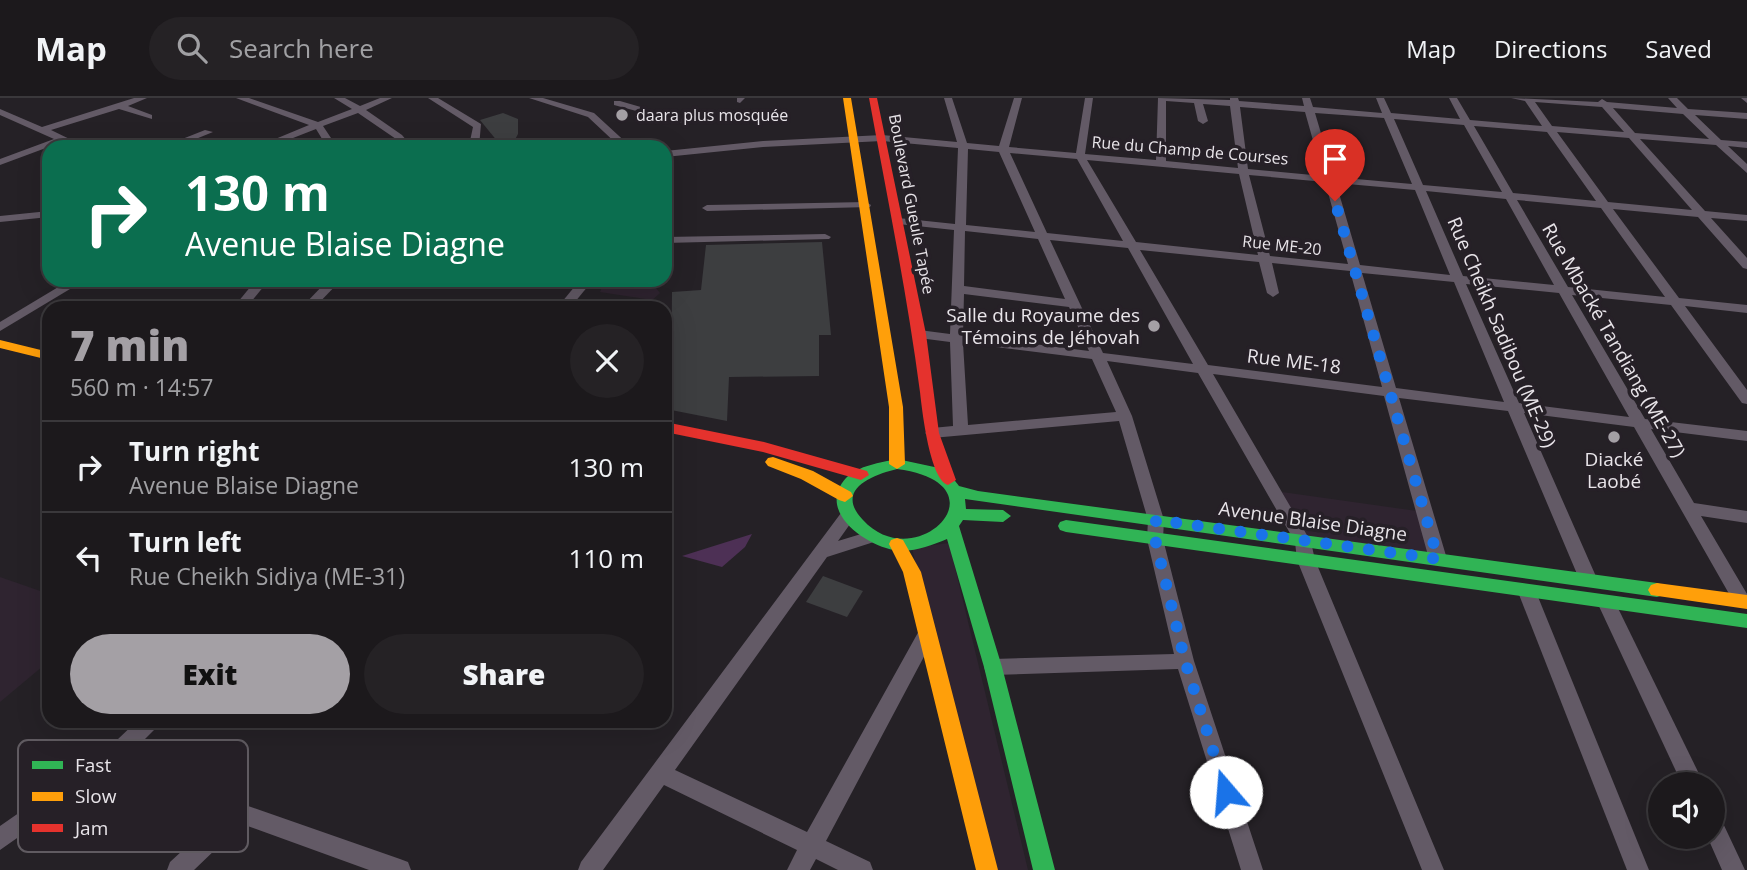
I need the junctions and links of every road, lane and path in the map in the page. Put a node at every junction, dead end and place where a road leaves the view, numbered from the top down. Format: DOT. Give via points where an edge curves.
graph roads {
  1 [pos="143,98"];
  2 [pos="240,98"];
  3 [pos="338,98"];
  4 [pos="388,98"];
  5 [pos="432,98"];
  6 [pos="533,98"];
  7 [pos="562,98"];
  8 [pos="628,98"];
  9 [pos="847,98"];
  10 [pos="873,98"];
  11 [pos="948,98"];
  12 [pos="1018,98"];
  13 [pos="1089,98"];
  14 [pos="1164,98"];
  15 [pos="1380,98"];
  16 [pos="1453,98"];
  17 [pos="1523,98"];
  18 [pos="1672,98"];
  19 [pos="1198,100"];
  20 [pos="1235,101"];
  21 [pos="1602,102"];
  22 [pos="550,103"];
  23 [pos="1308,104"];
  24 [pos="120,106"];
  25 [pos="359,109"];
  26 [pos="604,109"];
  27 [pos="1685,111"];
  28 [pos="0,112"];
  29 [pos="1388,116"];
  30 [pos="1747,116"];
  31 [pos="149,117"];
  32 [pos="684,121"];
  33 [pos="1203,121"];
  34 [pos="1467,122"];
  35 [pos="318,125"];
  36 [pos="1549,129"];
  37 [pos="42,131"];
  38 [pos="208,132"];
  39 [pos="1633,136"];
  40 [pos="854,137"];
  41 [pos="882,138"];
  42 [pos="62,139"];
  43 [pos="186,140"];
  44 [pos="279,140"];
  45 [pos="328,140"];
  46 [pos="401,140"];
  47 [pos="475,140"];
  48 [pos="622,140"];
  49 [pos="1718,143"];
  50 [pos="963,145"];
  51 [pos="1747,145"];
  52 [pos="42,146"];
  53 [pos="1003,149"];
  54 [pos="672,153"];
  55 [pos="1080,156"];
  56 [pos="0,162"];
  57 [pos="1161,164"];
  58 [pos="1747,170"];
  59 [pos="1243,171"];
  60 [pos="1329,179"];
  61 [pos="1419,187"];
  62 [pos="1509,196"];
  63 [pos="866,205"];
  64 [pos="1604,205"];
  65 [pos="706,208"];
  66 [pos="1702,214"];
  67 [pos="42,215"];
  68 [pos="1747,218"];
  69 [pos="0,219"];
  70 [pos="898,221"];
  71 [pos="959,227"];
  72 [pos="1042,236"];
  73 [pos="825,237"];
  74 [pos="672,240"];
  75 [pos="1130,245"];
  76 [pos="1263,259"];
  77 [pos="1747,265"];
  78 [pos="1355,268"];
  79 [pos="1459,279"];
  80 [pos="67,287"];
  81 [pos="257,287"];
  82 [pos="328,287"];
  83 [pos="581,287"];
  84 [pos="957,289"];
  85 [pos="1564,290"];
  86 [pos="1273,293"];
  87 [pos="44,301"];
  88 [pos="245,301"];
  89 [pos="314,301"];
  90 [pos="569,301"];
  91 [pos="42,302"];
  92 [pos="1675,302"];
  93 [pos="1073,304"];
  94 [pos="1747,309"];
  95 [pos="0,327"];
  96 [pos="919,334"];
  97 [pos="956,338"];
  98 [pos="0,344"];
  99 [pos="42,354"];
  100 [pos="1097,356"];
  101 [pos="0,358"];
  102 [pos="42,367"];
  103 [pos="1201,369"];
  104 [pos="1390,392"];
  105 [pos="1747,400"];
  106 [pos="1514,407"];
  107 [pos="1125,416"];
  108 [pos="1640,423"];
  109 [pos="672,428"];
  110 [pos="961,431"];
  111 [pos="932,433"];
  112 [pos="1747,436"];
  113 [pos="672,441"];
  114 [pos="897,464"];
  115 [pos="861,475"];
  116 [pos="952,486"];
  117 [pos="845,496"];
  118 [pos="1689,508"];
  119 [pos="1038,513"];
  120 [pos="848,517"];
  121 [pos="1747,517"];
  122 [pos="955,519"];
  123 [pos="1156,530"];
  124 [pos="871,537"];
  125 [pos="897,544"];
  126 [pos="1304,551"];
  127 [pos="822,554"];
  128 [pos="1438,559"];
  129 [pos="1589,581"];
  130 [pos="1527,592"];
  131 [pos="1606,602"];
  132 [pos="1745,602"];
  133 [pos="1747,621"];
  134 [pos="927,634"];
  135 [pos="1185,661"];
  136 [pos="993,667"];
  137 [pos="1687,772"];
  138 [pos="660,773"];
  139 [pos="248,816"];
  140 [pos="18,826"];
  141 [pos="0,839"];
  142 [pos="812,845"];
  143 [pos="1724,849"];
  144 [pos="197,852"];
  145 [pos="388,868"];
  146 [pos="178,870"];
  147 [pos="589,870"];
  148 [pos="798,870"];
  149 [pos="862,870"];
  150 [pos="987,870"];
  151 [pos="1044,870"];
  152 [pos="1252,870"];
  153 [pos="1433,870"];
  154 [pos="1639,870"];
  155 [pos="1734,870"];
  1 -- 24 [label="street"];
  2 -- 35 [label="street"];
  3 -- 25 [label="street"];
  4 -- 25 [label="street"];
  5 -- 47 [label="street" via="478,126"];
  6 -- 22 [label="street"];
  7 -- 22 [label="street"];
  8 -- 26 [label="street"];
  9 -- 40 [label="street"];
  10 -- 41 [label="street, Boulevard Gueule Tapée"];
  11 -- 50 [label="street"];
  12 -- 53 [label="street"];
  13 -- 55 [label="street"];
  14 -- 19 [label="street"];
  14 -- 57 [label="street"];
  15 -- 29 [label="street, Rue Cheikh Sadibou (ME-29)"];
  16 -- 34 [label="street, Rue Mbacké Tandiang (ME-27)"];
  17 -- 21 [label="street"];
  17 -- 36 [label="street"];
  18 -- 27 [label="street"];
  19 -- 20 [label="street"];
  19 -- 33 [label="street"];
  20 -- 23 [label="street"];
  20 -- 59 [label="street"];
  21 -- 27 [label="street"];
  21 -- 39 [label="street"];
  22 -- 26 [label="street"];
  23 -- 29 [label="street"];
  23 -- 60 [label="street"];
  24 -- 31 [label="street"];
  24 -- 37 [label="street"];
  25 -- 35 [label="street"];
  25 -- 46 [label="street"];
  26 -- 32 [label="street"];
  26 -- 48 [label="street"];
  27 -- 30 [label="street"];
  27 -- 49 [label="street"];
  28 -- 37 [label="street"];
  29 -- 34 [label="street"];
  29 -- 61 [label="street, Rue Cheikh Sadibou (ME-29)"];
  34 -- 36 [label="street"];
  34 -- 62 [label="street, Rue Mbacké Tandiang (ME-27)"];
  35 -- 44 [label="street"];
  35 -- 45 [label="street"];
  36 -- 39 [label="street"];
  36 -- 64 [label="street"];
  37 -- 42 [label="street"];
  38 -- 43 [label="street"];
  39 -- 49 [label="street"];
  39 -- 66 [label="street"];
  40 -- 41 [label="street, Rue du Champ de Courses"];
  40 -- 54 [label="street, Rue du Champ de Courses"];
  40 -- 63 [label="street"];
  41 -- 50 [label="street, Rue du Champ de Courses"];
  41 -- 70 [label="street, Boulevard Gueule Tapée"];
  49 -- 51 [label="street"];
  49 -- 58 [label="street"];
  50 -- 53 [label="street, Rue du Champ de Courses"];
  50 -- 71 [label="street"];
  52 -- 56 [label="street"];
  53 -- 55 [label="street, Rue du Champ de Courses"];
  53 -- 72 [label="street"];
  55 -- 57 [label="street, Rue du Champ de Courses"];
  55 -- 75 [label="street"];
  57 -- 59 [label="street, Rue du Champ de Courses"];
  59 -- 60 [label="street, Rue du Champ de Courses"];
  59 -- 76 [label="street"];
  60 -- 61 [label="street, Rue du Champ de Courses"];
  60 -- 78 [label="street"];
  61 -- 62 [label="street, Rue du Champ de Courses"];
  61 -- 79 [label="street, Rue Cheikh Sadibou (ME-29)"];
  62 -- 64 [label="street, Rue du Champ de Courses"];
  62 -- 85 [label="street, Rue Mbacké Tandiang (ME-27)"];
  63 -- 65 [label="street"];
  63 -- 114 [label="street" via="896,407"];
  64 -- 66 [label="street, Rue du Champ de Courses"];
  64 -- 92 [label="street"];
  66 -- 68 [label="street, Rue du Champ de Courses"];
  66 -- 77 [label="street"];
  67 -- 69 [label="street"];
  70 -- 71 [label="street, Rue ME-20"];
  70 -- 96 [label="street, Boulevard Gueule Tapée"];
  71 -- 72 [label="street, Rue ME-20"];
  71 -- 84 [label="street"];
  72 -- 75 [label="street, Rue ME-20"];
  72 -- 93 [label="street"];
  73 -- 74 [label="street"];
  75 -- 76 [label="street, Rue ME-20"];
  75 -- 103 [label="street"];
  76 -- 78 [label="street, Rue ME-20"];
  76 -- 86 [label="street"];
  78 -- 79 [label="street, Rue ME-20"];
  78 -- 104 [label="street"];
  79 -- 85 [label="street, Rue ME-20"];
  79 -- 106 [label="street, Rue Cheikh Sadibou (ME-29)"];
  80 -- 87 [label="street"];
  81 -- 88 [label="street"];
  82 -- 89 [label="street"];
  83 -- 90 [label="street"];
  84 -- 93 [label="street"];
  84 -- 97 [label="street"];
  85 -- 92 [label="street, Rue ME-20"];
  85 -- 108 [label="street, Rue Mbacké Tandiang (ME-27)"];
  91 -- 95 [label="street"];
  92 -- 94 [label="street, Rue ME-20"];
  92 -- 105 [label="street"];
  93 -- 100 [label="street"];
  96 -- 97 [label="street, Rue ME-18"];
  96 -- 111 [label="street, Boulevard Gueule Tapée"];
  97 -- 100 [label="street, Rue ME-18"];
  97 -- 110 [label="street"];
  98 -- 99 [label="street"];
  100 -- 103 [label="street, Rue ME-18"];
  100 -- 107 [label="street"];
  101 -- 102 [label="street"];
  103 -- 104 [label="street, Rue ME-18"];
  103 -- 126 [label="street"];
  104 -- 106 [label="street, Rue ME-18"];
  104 -- 128 [label="street"];
  106 -- 108 [label="street, Rue ME-18"];
  106 -- 129 [label="street, Rue Cheikh Sadibou (ME-29)"];
  107 -- 110 [label="street"];
  107 -- 123 [label="street"];
  108 -- 112 [label="street, Rue ME-18"];
  108 -- 118 [label="street, Rue Mbacké Tandiang (ME-27)"];
  109 -- 115 [label="street" via="804,456"];
  110 -- 111 [label="street"];
  111 -- 116 [label="street, Boulevard Gueule Tapée"];
  113 -- 117 [label="street" via="774,463"];
  114 -- 115 [label="street"];
  114 -- 116 [label="street" via="922,466"];
  115 -- 117 [label="street"];
  116 -- 119 [label="street, Avenue Blaise Diagne"];
  116 -- 122 [label="street" via="960,502"];
  117 -- 120 [label="street"];
  118 -- 121 [label="street"];
  118 -- 132 [label="street, Rue Mbacké Tandiang (ME-27)"];
  119 -- 122 [label="street, Avenue Blaise Diagne" via="979,513"];
  119 -- 123 [label="street, Avenue Blaise Diagne"];
  120 -- 124 [label="street"];
  120 -- 127 [label="street"];
  122 -- 125 [label="street" via="928,540"];
  122 -- 136 [label="street"];
  123 -- 126 [label="street, Avenue Blaise Diagne"];
  123 -- 135 [label="street"];
  124 -- 125 [label="street"];
  124 -- 127 [label="street"];
  125 -- 134 [label="street" via="912,572"];
  126 -- 128 [label="street, Avenue Blaise Diagne"];
  126 -- 130 [label="street, Avenue Blaise Diagne"];
  126 -- 153 [label="street"];
  127 -- 138 [label="street"];
  128 -- 129 [label="street, Avenue Blaise Diagne"];
  129 -- 132 [label="street, Avenue Blaise Diagne"];
  130 -- 131 [label="street, Avenue Blaise Diagne"];
  130 -- 154 [label="street"];
  131 -- 133 [label="street, Avenue Blaise Diagne"];
  131 -- 137 [label="street"];
  134 -- 142 [label="street"];
  134 -- 150 [label="street"];
  135 -- 136 [label="street"];
  135 -- 152 [label="street"];
  136 -- 151 [label="street"];
  138 -- 142 [label="street"];
  138 -- 147 [label="street"];
  139 -- 145 [label="street"];
  140 -- 141 [label="street"];
  142 -- 148 [label="street"];
  142 -- 149 [label="street"];
  143 -- 155 [label="street"];
  144 -- 146 [label="street"];
}
